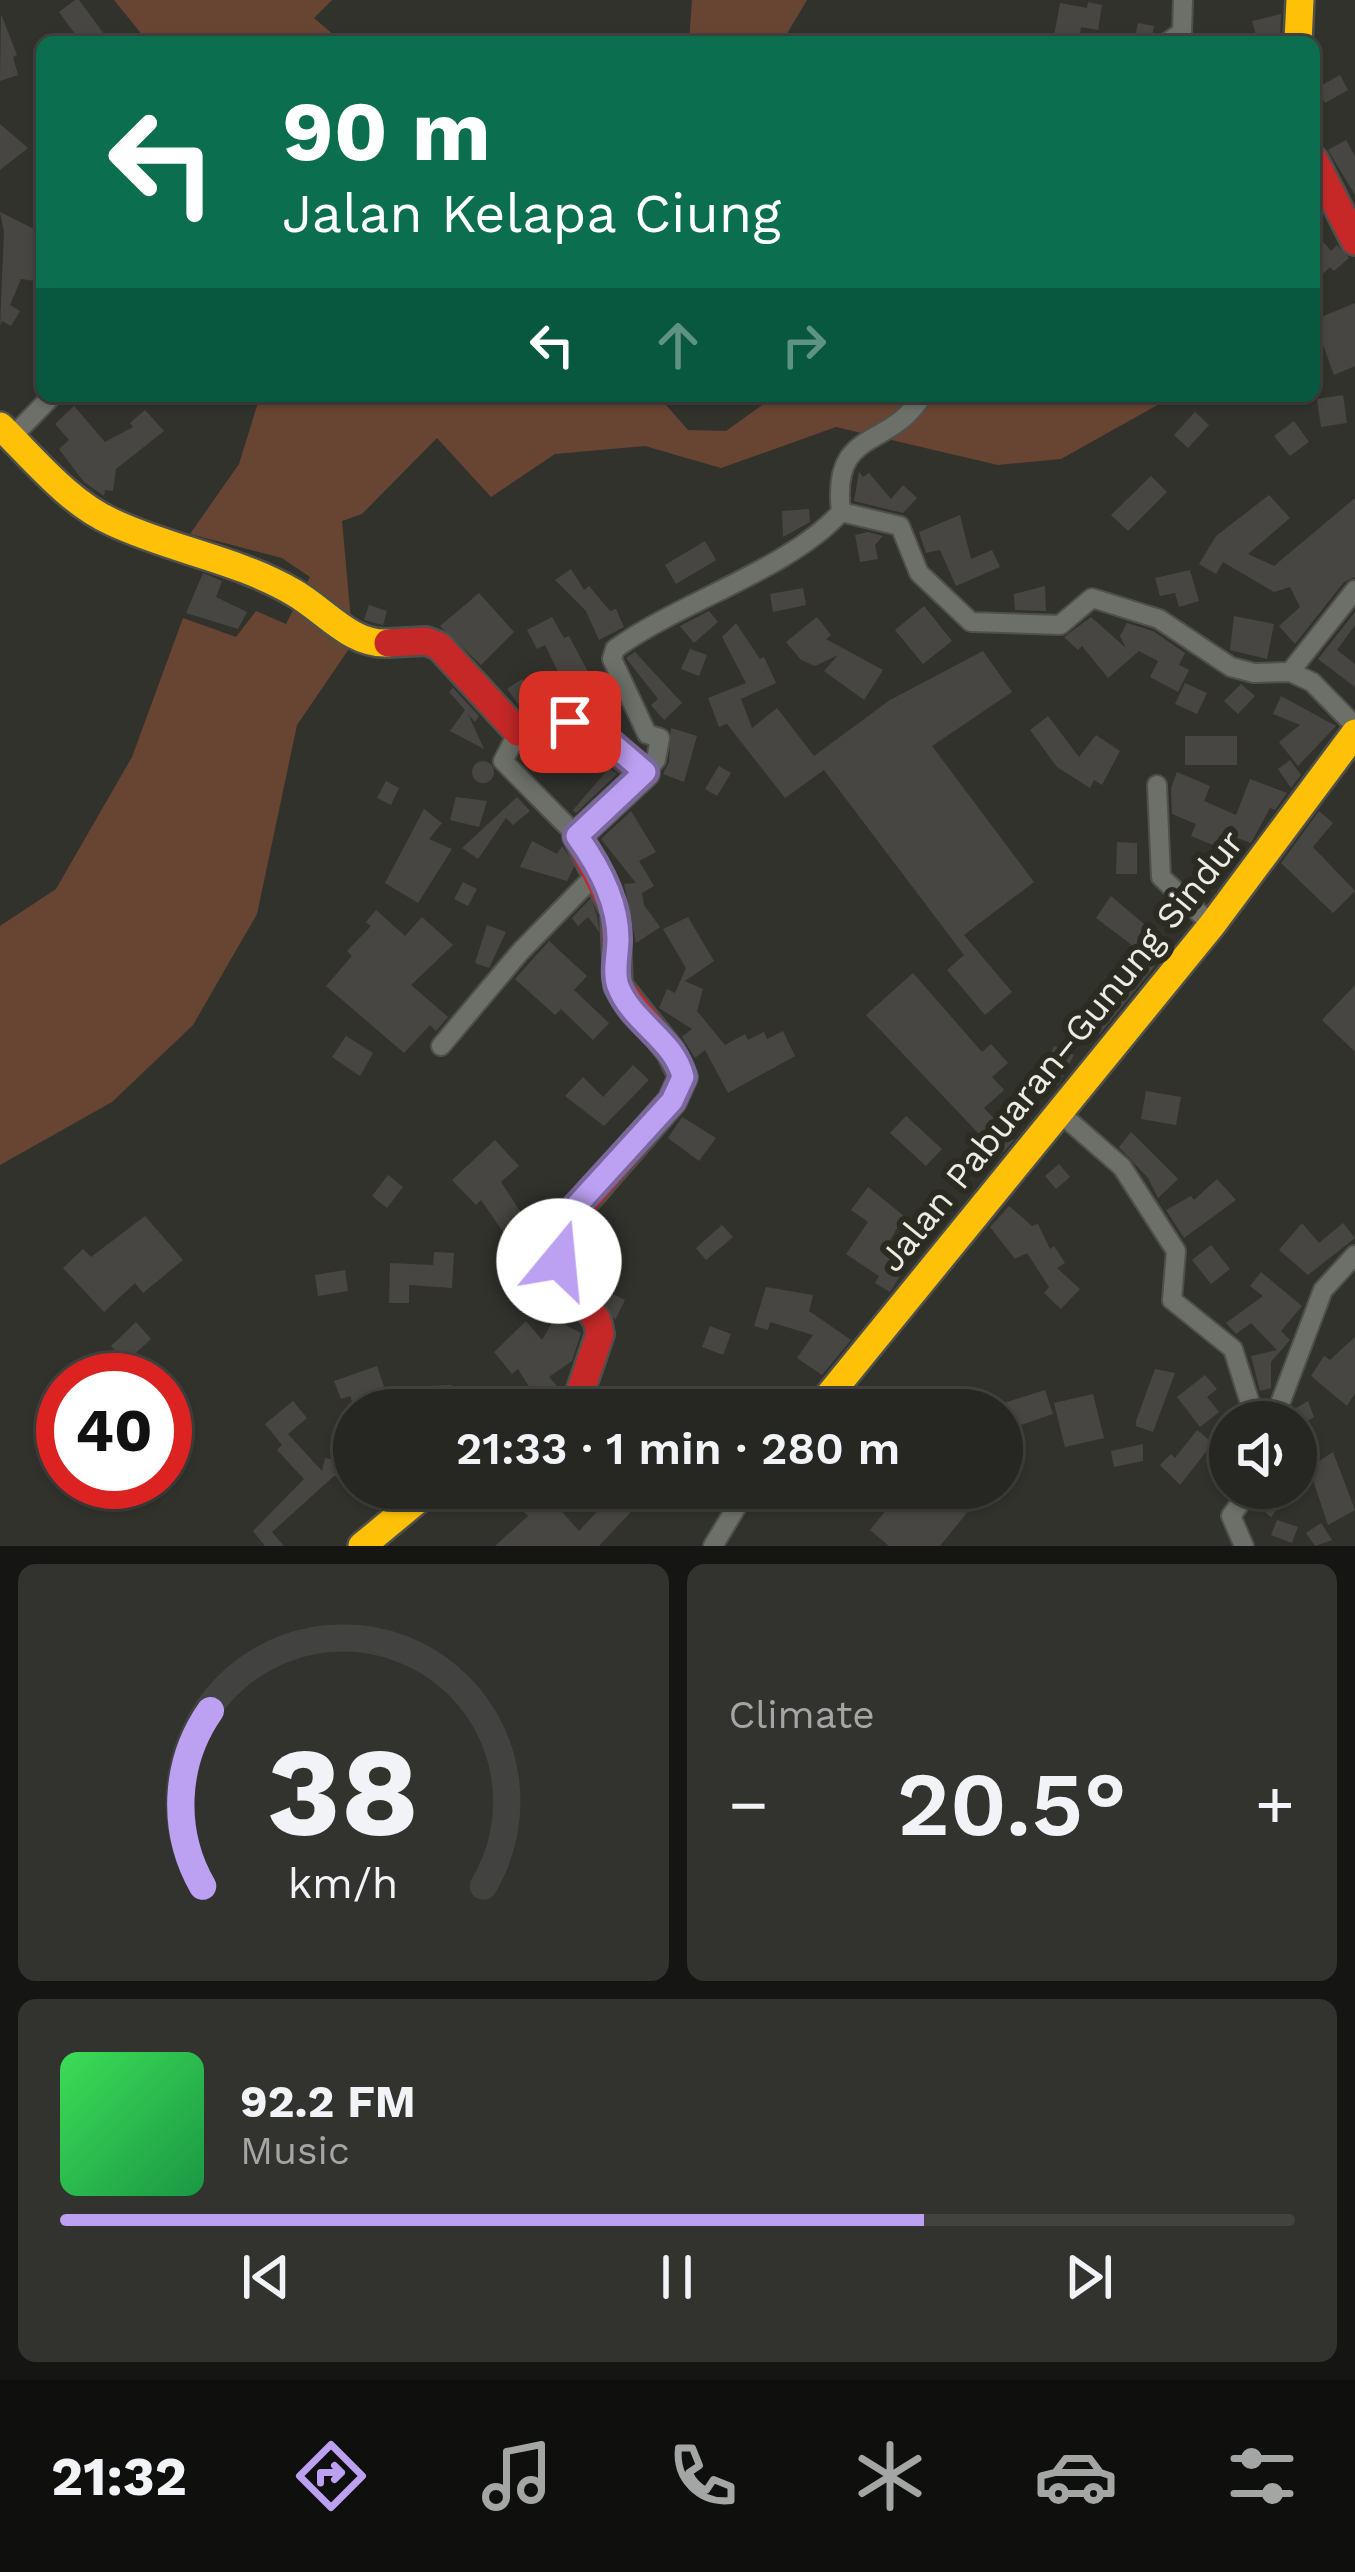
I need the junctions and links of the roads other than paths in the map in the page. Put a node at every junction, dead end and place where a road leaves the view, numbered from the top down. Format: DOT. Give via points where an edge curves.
graph roads {
  1 [pos="1184,0"];
  2 [pos="1300,0"];
  3 [pos="1176,36"];
  4 [pos="1298,36"];
  5 [pos="1320,172"];
  6 [pos="1355,241"];
  7 [pos="44,402"];
  8 [pos="915,402"];
  9 [pos="6,431"];
  10 [pos="841,512"];
  11 [pos="1355,590"];
  12 [pos="1290,671"];
  13 [pos="1355,730"];
  14 [pos="518,732"];
  15 [pos="645,772"];
  16 [pos="1157,785"];
  17 [pos="577,836"];
  18 [pos="601,869"];
  19 [pos="1212,926"];
  20 [pos="441,1046"];
  21 [pos="1060,1114"];
  22 [pos="1355,1256"];
  23 [pos="583,1389"];
  24 [pos="835,1389"];
  25 [pos="1249,1401"];
  26 [pos="1281,1401"];
  27 [pos="407,1509"];
  28 [pos="735,1509"];
  29 [pos="1236,1509"];
  30 [pos="365,1545"];
  31 [pos="713,1546"];
  32 [pos="1244,1546"];
  1 -- 3 [label="street"];
  2 -- 4 [label="street"];
  5 -- 6 [label="street"];
  7 -- 9 [label="street"];
  8 -- 10 [label="street" via="847,457 838,482"];
  9 -- 14 [label="street" via="71,496 111,523 231,562 294,592 367,644 439,646"];
  10 -- 12 [label="street" via="900,526 919,573 970,622 1060,625 1092,598 1159,620 1231,667"];
  10 -- 15 [label="street" via="816,540 615,650 620,685 647,734 660,737 661,750"];
  11 -- 12 [label="street"];
  12 -- 13 [label="street" via="1312,682"];
  13 -- 19 [label="street, Jalan Pabuaran–Gunung Sindur"];
  14 -- 15 [label="street" via="583,724"];
  14 -- 17 [label="street" via="503,761"];
  15 -- 17 [label="street"];
  16 -- 19 [label="street" via="1161,877"];
  17 -- 18 [label="street"];
  18 -- 20 [label="street"];
  18 -- 23 [label="street" via="618,934 616,982 629,1008 674,1053 683,1077 672,1101 559,1231 563,1275 597,1320"];
  19 -- 21 [label="street, Jalan Pabuaran–Gunung Sindur"];
  21 -- 24 [label="street, Jalan Pabuaran–Gunung Sindur"];
  21 -- 25 [label="street" via="1122,1167 1176,1251 1172,1300 1233,1349"];
  22 -- 26 [label="street" via="1323,1290"];
  27 -- 30 [label="street"];
  28 -- 31 [label="street"];
  29 -- 32 [label="street" via="1231,1516"];
}
